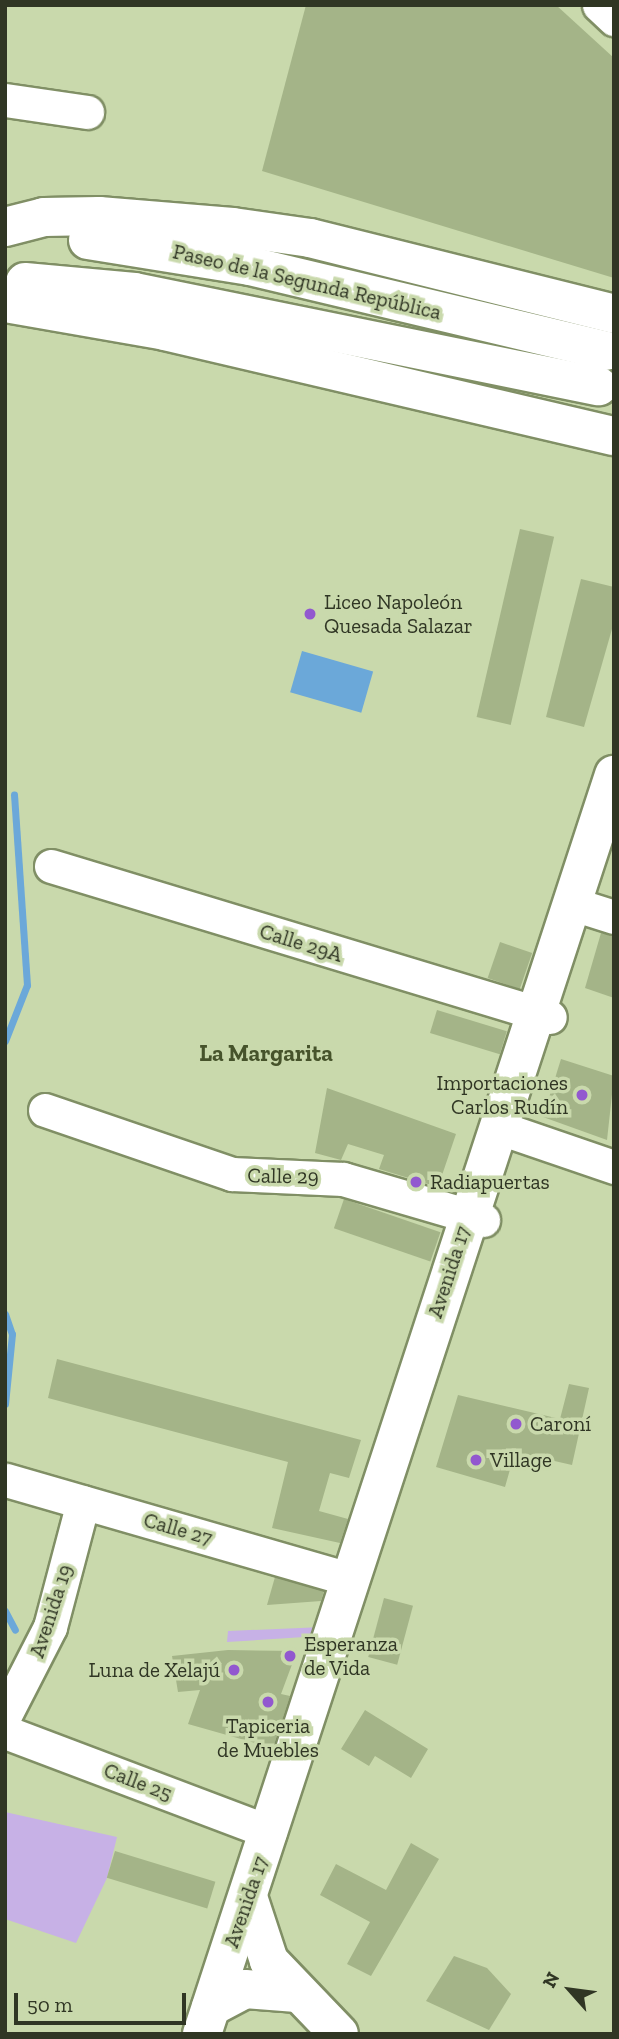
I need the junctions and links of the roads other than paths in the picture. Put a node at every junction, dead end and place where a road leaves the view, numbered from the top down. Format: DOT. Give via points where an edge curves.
graph roads {
  1 [pos="599,5"];
  2 [pos="614,19"];
  3 [pos="5,100"];
  4 [pos="87,112"];
  5 [pos="5,227"];
  6 [pos="5,237"];
  7 [pos="5,282"];
  8 [pos="5,303"];
  9 [pos="614,314"];
  10 [pos="5,320"];
  11 [pos="164,331"];
  12 [pos="614,436"];
  13 [pos="614,775"];
  14 [pos="614,825"];
  15 [pos="51,866"];
  16 [pos="591,910"];
  17 [pos="543,1016"];
  18 [pos="45,1110"];
  19 [pos="505,1129"];
  20 [pos="614,1167"];
  21 [pos="475,1218"];
  22 [pos="6,1480"];
  23 [pos="83,1502"];
  24 [pos="350,1579"];
  25 [pos="5,1715"];
  26 [pos="5,1732"];
  27 [pos="292,1771"];
  28 [pos="270,1832"];
  29 [pos="248,1897"];
  30 [pos="297,1993"];
  31 [pos="206,2020"];
  32 [pos="339,2034"];
  1 -- 2 [label="street"];
  3 -- 4 [label="street"];
  5 -- 9 [label="main road" via="44,217 99,216 233,227 310,239"];
  6 -- 7 [label="main road, Paseo de la Segunda República" via="144,246 602,368 135,292"];
  8 -- 11 [label="main road"];
  10 -- 11 [label="main road"];
  11 -- 12 [label="main road"];
  13 -- 16 [label="main road, Avenida 17"];
  14 -- 16 [label="main road, Avenida 17"];
  15 -- 17 [label="street, Calle 29A"];
  16 -- 17 [label="main road, Avenida 17"];
  17 -- 19 [label="main road, Avenida 17"];
  18 -- 21 [label="street, Calle 29" via="232,1174 343,1179"];
  19 -- 20 [label="street"];
  19 -- 21 [label="main road, Avenida 17"];
  21 -- 24 [label="main road, Avenida 17"];
  21 -- 27 [label="main road, Avenida 17" via="394,1488 305,1755"];
  22 -- 23 [label="street, Calle 27"];
  23 -- 24 [label="street, Calle 27"];
  23 -- 25 [label="street, Avenida 19" via="50,1627"];
  24 -- 27 [label="main road, Avenida 17"];
  26 -- 28 [label="street, Calle 25"];
  27 -- 28 [label="main road, Avenida 17"];
  28 -- 29 [label="main road, Avenida 17"];
  29 -- 30 [label="main road" via="261,1947"];
  29 -- 31 [label="main road, Avenida 17"];
  30 -- 31 [label="main road" via="245,1989"];
  30 -- 32 [label="main road"];
}
